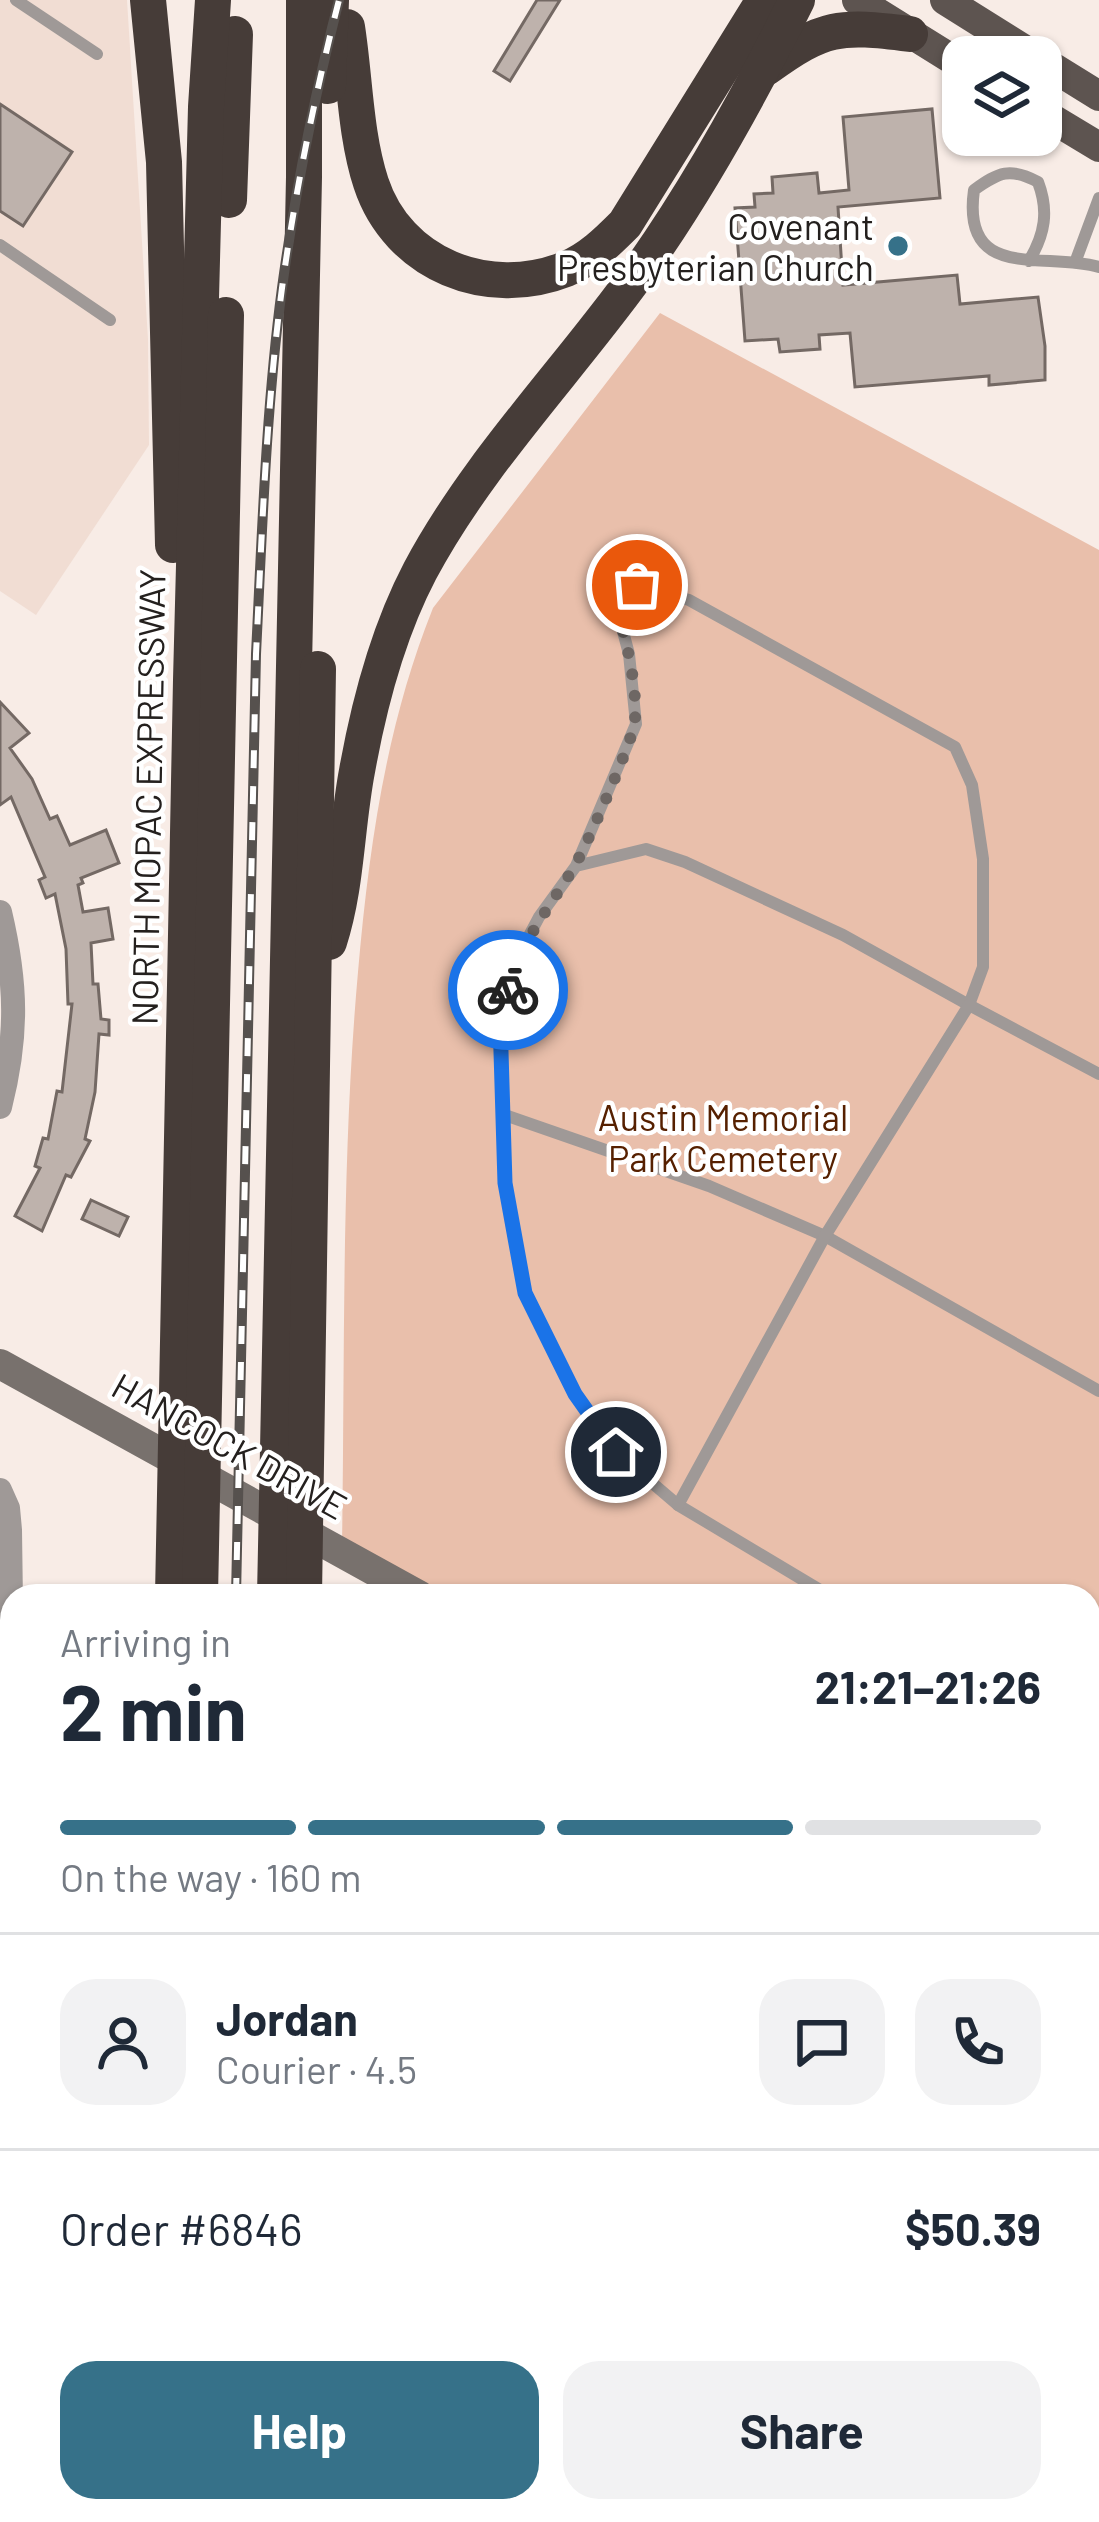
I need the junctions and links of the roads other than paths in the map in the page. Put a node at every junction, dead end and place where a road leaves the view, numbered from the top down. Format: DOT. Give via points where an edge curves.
graph roads {
  1 [pos="16,0"];
  2 [pos="148,0"];
  3 [pos="213,0"];
  4 [pos="237,0"];
  5 [pos="304,0"];
  6 [pos="331,0"];
  7 [pos="343,0"];
  8 [pos="764,0"];
  9 [pos="797,0"];
  10 [pos="857,0"];
  11 [pos="945,0"];
  12 [pos="744,17"];
  13 [pos="910,34"];
  14 [pos="1003,36"];
  15 [pos="942,53"];
  16 [pos="97,54"];
  17 [pos="763,70"];
  18 [pos="1062,73"];
  19 [pos="1099,96"];
  20 [pos="1062,125"];
  21 [pos="1099,147"];
  22 [pos="1099,198"];
  23 [pos="0,245"];
  24 [pos="1076,260"];
  25 [pos="1029,261"];
  26 [pos="1099,268"];
  27 [pos="110,320"];
  28 [pos="305,676"];
  29 [pos="191,680"];
  30 [pos="575,866"];
  31 [pos="0,912"];
  32 [pos="316,980"];
  33 [pos="969,1005"];
  34 [pos="1099,1074"];
  35 [pos="0,1107"];
  36 [pos="505,1115"];
  37 [pos="825,1236"];
  38 [pos="11,1380"];
  39 [pos="1099,1391"];
  40 [pos="0,1490"];
  41 [pos="678,1505"];
  42 [pos="11,1584"];
  43 [pos="173,1584"];
  44 [pos="200,1584"];
  45 [pos="275,1584"];
  46 [pos="304,1584"];
  47 [pos="361,1584"];
  48 [pos="397,1584"];
  49 [pos="810,1584"];
  1 -- 16 [label="lane"];
  2 -- 29 [label="highway" via="164,162 172,538"];
  3 -- 29 [label="highway, NORTH MOPAC EXPRESSWAY"];
  4 -- 44 [label="highway"];
  5 -- 28 [label="highway"];
  6 -- 28 [label="highway"];
  7 -- 12 [label="highway" via="364,151 386,214 437,264 500,282 568,268 625,224"];
  8 -- 12 [label="highway"];
  9 -- 17 [label="highway"];
  10 -- 13 [label="main road"];
  11 -- 14 [label="main road"];
  13 -- 15 [label="main road"];
  13 -- 17 [label="highway" via="833,29"];
  17 -- 32 [label="highway" via="636,276 460,506 419,573 385,655 356,772 340,908"];
  18 -- 19 [label="main road"];
  20 -- 21 [label="main road"];
  22 -- 24 [label="lane"];
  23 -- 27 [label="lane"];
  24 -- 25 [label="lane"];
  24 -- 26 [label="lane"];
  25 -- 25 [label="lane" via="983,244 971,213 974,190 998,172 1038,182 1046,202 1045,228"];
  28 -- 32 [label="highway"];
  28 -- 45 [label="highway"];
  29 -- 43 [label="highway, NORTH MOPAC EXPRESSWAY"];
  30 -- 33 [label="lane" via="646,849 685,862"];
  30 -- 33 [label="lane" via="636,724 617,609 637,585 689,600 955,747 972,785 983,859 983,967"];
  30 -- 36 [label="lane" via="514,964 500,1019"];
  31 -- 35 [label="street" via="16,1000"];
  32 -- 46 [label="highway"];
  33 -- 34 [label="lane"];
  33 -- 37 [label="lane"];
  36 -- 37 [label="lane"];
  36 -- 41 [label="lane" via="505,1183 525,1293 575,1394 616,1452"];
  37 -- 39 [label="lane"];
  37 -- 41 [label="lane"];
  38 -- 47 [label="street, HANCOCK DRIVE"];
  38 -- 48 [label="street, HANCOCK DRIVE"];
  40 -- 42 [label="street"];
  41 -- 49 [label="lane"];
}
